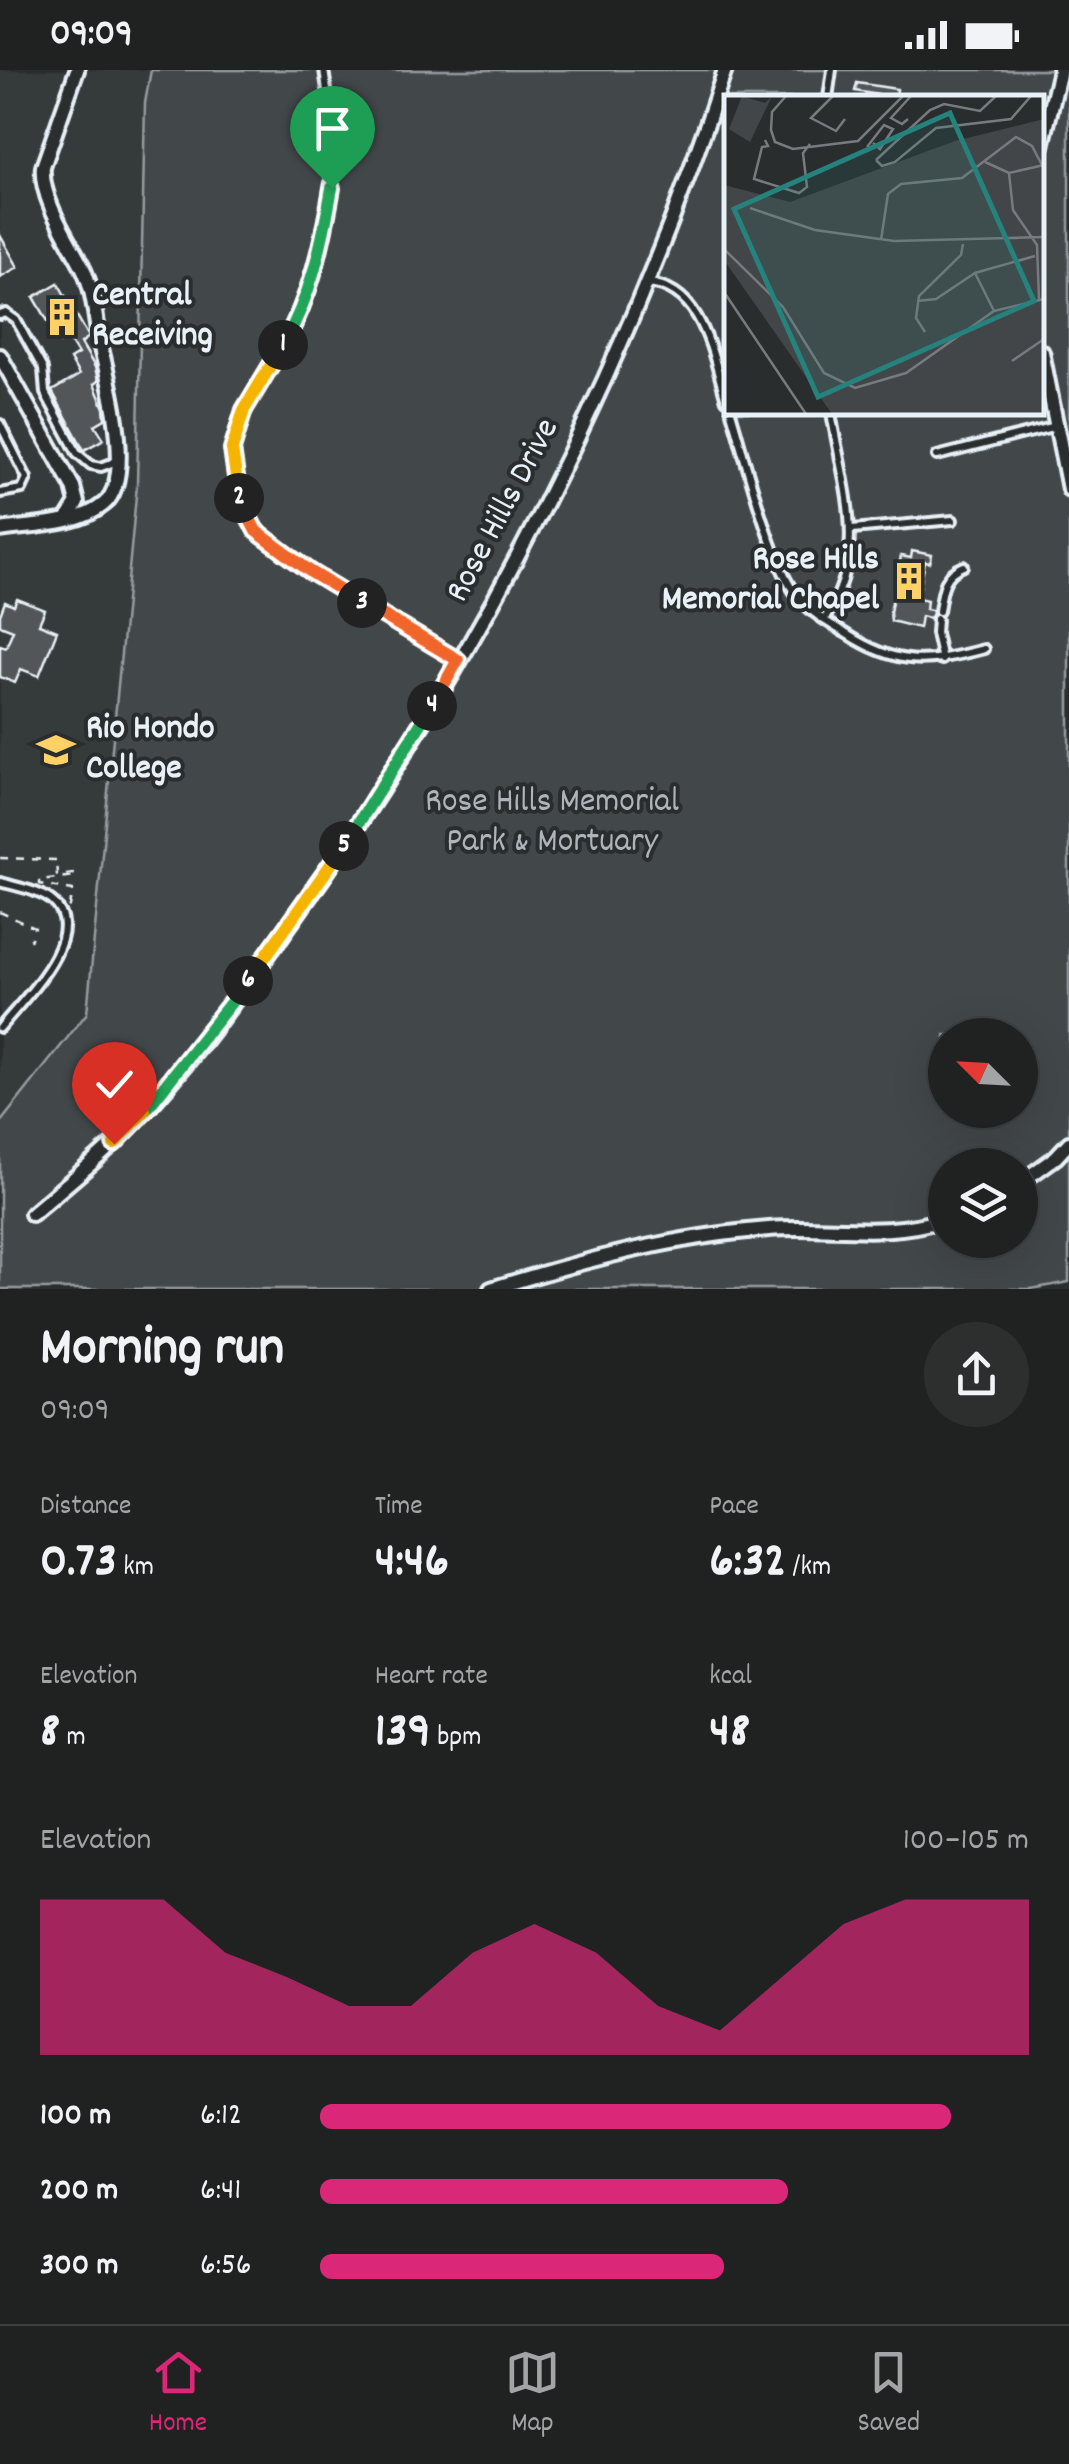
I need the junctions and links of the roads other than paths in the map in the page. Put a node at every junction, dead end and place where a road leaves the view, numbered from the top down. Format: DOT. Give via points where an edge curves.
graph roads {
  1 [pos="77,70"];
  2 [pos="324,70"];
  3 [pos="725,70"];
  4 [pos="832,70"];
  5 [pos="1060,70"];
  6 [pos="828,95"];
  7 [pos="1044,138"];
  8 [pos="647,283"];
  9 [pos="0,315"];
  10 [pos="0,356"];
  11 [pos="1044,363"];
  12 [pos="724,394"];
  13 [pos="732,415"];
  14 [pos="832,415"];
  15 [pos="0,424"];
  16 [pos="1056,426"];
  17 [pos="937,456"];
  18 [pos="117,462"];
  19 [pos="1069,489"];
  20 [pos="0,493"];
  21 [pos="67,519"];
  22 [pos="953,520"];
  23 [pos="852,529"];
  24 [pos="0,530"];
  25 [pos="964,566"];
  26 [pos="824,620"];
  27 [pos="984,649"];
  28 [pos="458,660"];
  29 [pos="942,660"];
  30 [pos="0,882"];
  31 [pos="0,1028"];
  32 [pos="1069,1143"];
  33 [pos="1038,1170"];
  34 [pos="32,1214"];
  35 [pos="928,1222"];
  36 [pos="490,1289"];
  1 -- 18 [label="street" via="42,181 89,282 115,403"];
  2 -- 28 [label="lane" via="334,146 322,245 296,323 244,410 232,449 240,499 256,531 282,552"];
  3 -- 8 [label="street, Rose Hills Drive"];
  4 -- 6 [label="lane"];
  5 -- 7 [label="street"];
  8 -- 12 [label="lane" via="666,284 697,314"];
  8 -- 28 [label="street, Rose Hills Drive" via="570,454"];
  9 -- 18 [label="lane" via="16,320 77,452 91,465"];
  10 -- 21 [label="street" via="73,486 78,503"];
  11 -- 16 [label="street"];
  13 -- 26 [label="lane" via="783,571 799,600"];
  14 -- 23 [label="lane"];
  15 -- 20 [label="lane" via="27,478 22,489"];
  16 -- 17 [label="lane"];
  16 -- 19 [label="street"];
  18 -- 21 [label="street" via="116,487 107,502"];
  21 -- 24 [label="street"];
  22 -- 23 [label="lane"];
  23 -- 26 [label="lane" via="848,564"];
  25 -- 29 [label="lane" via="943,586 936,633"];
  26 -- 29 [label="lane" via="873,652"];
  27 -- 29 [label="lane"];
  28 -- 34 [label="street, Rose Hills Drive" via="324,876 184,1066 114,1144"];
  30 -- 31 [label="lane" via="52,901 65,931 60,951"];
  32 -- 33 [label="street"];
  35 -- 36 [label="street" via="881,1232 773,1229 695,1238"];
}
